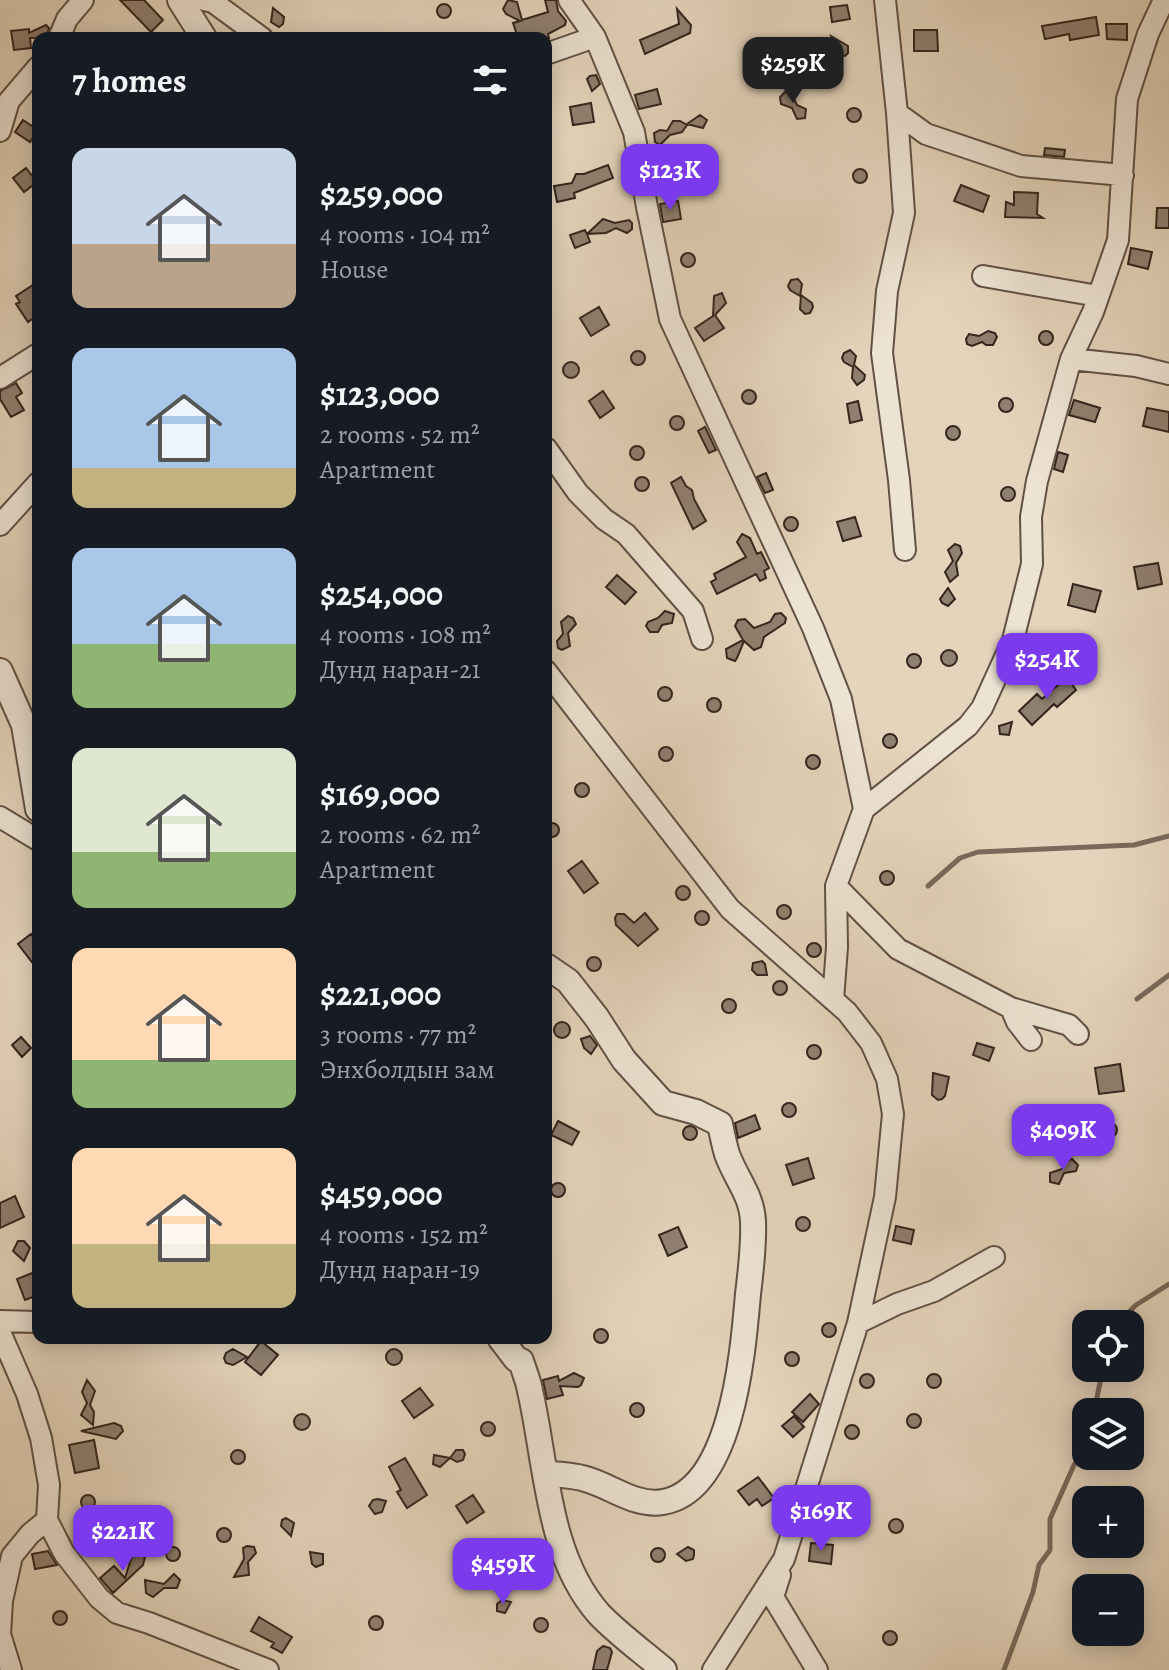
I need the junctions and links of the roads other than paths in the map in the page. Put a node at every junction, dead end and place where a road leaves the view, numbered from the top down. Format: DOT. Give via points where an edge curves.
graph roads {
  1 [pos="83,0"];
  2 [pos="180,0"];
  3 [pos="204,0"];
  4 [pos="569,0"];
  5 [pos="885,0"];
  6 [pos="1164,0"];
  7 [pos="62,32"];
  8 [pos="200,32"];
  9 [pos="254,32"];
  10 [pos="595,37"];
  11 [pos="552,52"];
  12 [pos="32,74"];
  13 [pos="897,113"];
  14 [pos="0,131"];
  15 [pos="1123,175"];
  16 [pos="983,276"];
  17 [pos="1098,296"];
  18 [pos="32,358"];
  19 [pos="1071,359"];
  20 [pos="1169,374"];
  21 [pos="0,378"];
  22 [pos="552,456"];
  23 [pos="32,488"];
  24 [pos="0,525"];
  25 [pos="905,550"];
  26 [pos="702,639"];
  27 [pos="0,671"];
  28 [pos="552,679"];
  29 [pos="32,773"];
  30 [pos="864,809"];
  31 [pos="0,817"];
  32 [pos="32,836"];
  33 [pos="836,886"];
  34 [pos="552,970"];
  35 [pos="833,1000"];
  36 [pos="1011,1008"];
  37 [pos="1078,1034"];
  38 [pos="1031,1040"];
  39 [pos="994,1257"];
  40 [pos="0,1321"];
  41 [pos="32,1322"];
  42 [pos="858,1323"];
  43 [pos="0,1332"];
  44 [pos="505,1344"];
  45 [pos="546,1473"];
  46 [pos="47,1520"];
  47 [pos="784,1559"];
  48 [pos="11,1670"];
  49 [pos="268,1670"];
  50 [pos="664,1670"];
  51 [pos="713,1670"];
  52 [pos="817,1670"];
  1 -- 7 [label="street"];
  2 -- 8 [label="street"];
  3 -- 9 [label="street"];
  4 -- 10 [label="street"];
  5 -- 13 [label="street"];
  6 -- 15 [label="street" via="1127,99"];
  10 -- 11 [label="street"];
  10 -- 30 [label="street" via="634,132 670,319 813,628 841,699"];
  12 -- 14 [label="street" via="9,101"];
  13 -- 15 [label="street" via="926,134 1021,166"];
  13 -- 25 [label="street" via="904,213 887,291 882,353"];
  15 -- 17 [label="street" via="1118,240"];
  16 -- 17 [label="street"];
  17 -- 19 [label="street"];
  18 -- 21 [label="street"];
  19 -- 20 [label="street"];
  19 -- 30 [label="street" via="1037,481 1032,564 1013,640 982,708 968,726"];
  22 -- 26 [label="street" via="578,493 626,534 693,611"];
  23 -- 24 [label="street"];
  27 -- 29 [label="street" via="24,725"];
  28 -- 35 [label="street" via="730,909"];
  30 -- 33 [label="street"];
  31 -- 32 [label="street"];
  33 -- 35 [label="street"];
  33 -- 36 [label="street" via="898,949"];
  34 -- 45 [label="street" via="568,981 624,1060 663,1103 720,1124 753,1219 737,1386 721,1442 703,1475 687,1491 663,1502 637,1501 580,1477"];
  35 -- 42 [label="street" via="871,1043 887,1079 893,1114 885,1197"];
  36 -- 37 [label="street" via="1069,1025"];
  36 -- 38 [label="street"];
  39 -- 42 [label="street" via="934,1291"];
  40 -- 41 [label="street"];
  42 -- 47 [label="street"];
  43 -- 46 [label="street" via="41,1438 49,1485"];
  44 -- 45 [label="street" via="521,1361"];
  45 -- 50 [label="street" via="569,1566 599,1613"];
  46 -- 48 [label="street" via="12,1556 0,1634"];
  46 -- 49 [label="street" via="64,1553 117,1613"];
  47 -- 51 [label="street"];
  47 -- 52 [label="street" via="773,1597"];
}
